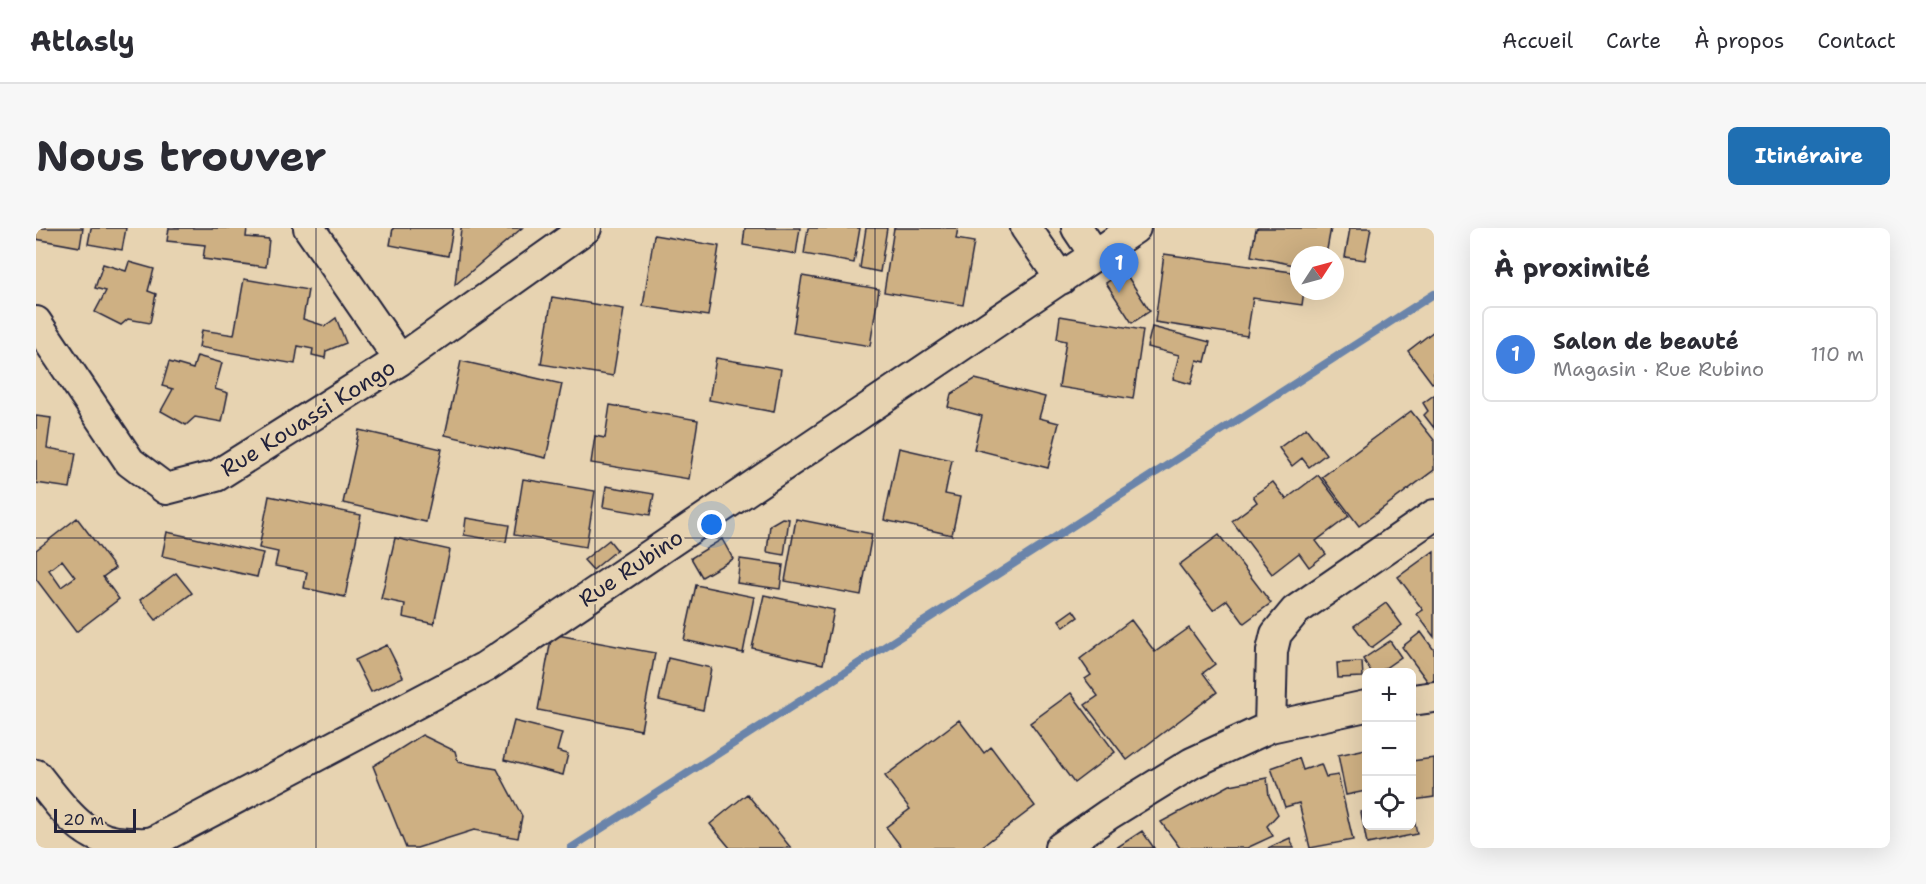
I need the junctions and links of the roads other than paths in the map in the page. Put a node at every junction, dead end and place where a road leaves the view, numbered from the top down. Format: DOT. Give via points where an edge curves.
graph roads {
  1 [pos="309,228"];
  2 [pos="586,228"];
  3 [pos="1026,228"];
  4 [pos="1077,228"];
  5 [pos="1135,228"];
  6 [pos="1095,255"];
  7 [pos="1061,279"];
  8 [pos="36,322"];
  9 [pos="400,360"];
  10 [pos="1434,515"];
  11 [pos="1434,697"];
  12 [pos="1416,699"];
  13 [pos="1362,707"];
  14 [pos="1270,728"];
  15 [pos="36,775"];
  16 [pos="1060,848"];
  1 -- 9 [label="street"];
  2 -- 9 [label="street, Rue Kouassi Kongo"];
  3 -- 7 [label="street"];
  4 -- 6 [label="street"];
  5 -- 6 [label="street, Rue Rubino"];
  6 -- 7 [label="street, Rue Rubino"];
  7 -- 15 [label="street, Rue Rubino" via="485,667 154,843 118,844 93,835 74,822"];
  8 -- 9 [label="street, Rue Kouassi Kongo" via="130,462 166,489 216,476"];
  10 -- 14 [label="street" via="1295,611 1276,634"];
  11 -- 12 [label="street"];
  13 -- 14 [label="street"];
  14 -- 16 [label="street" via="1192,763"];
}
